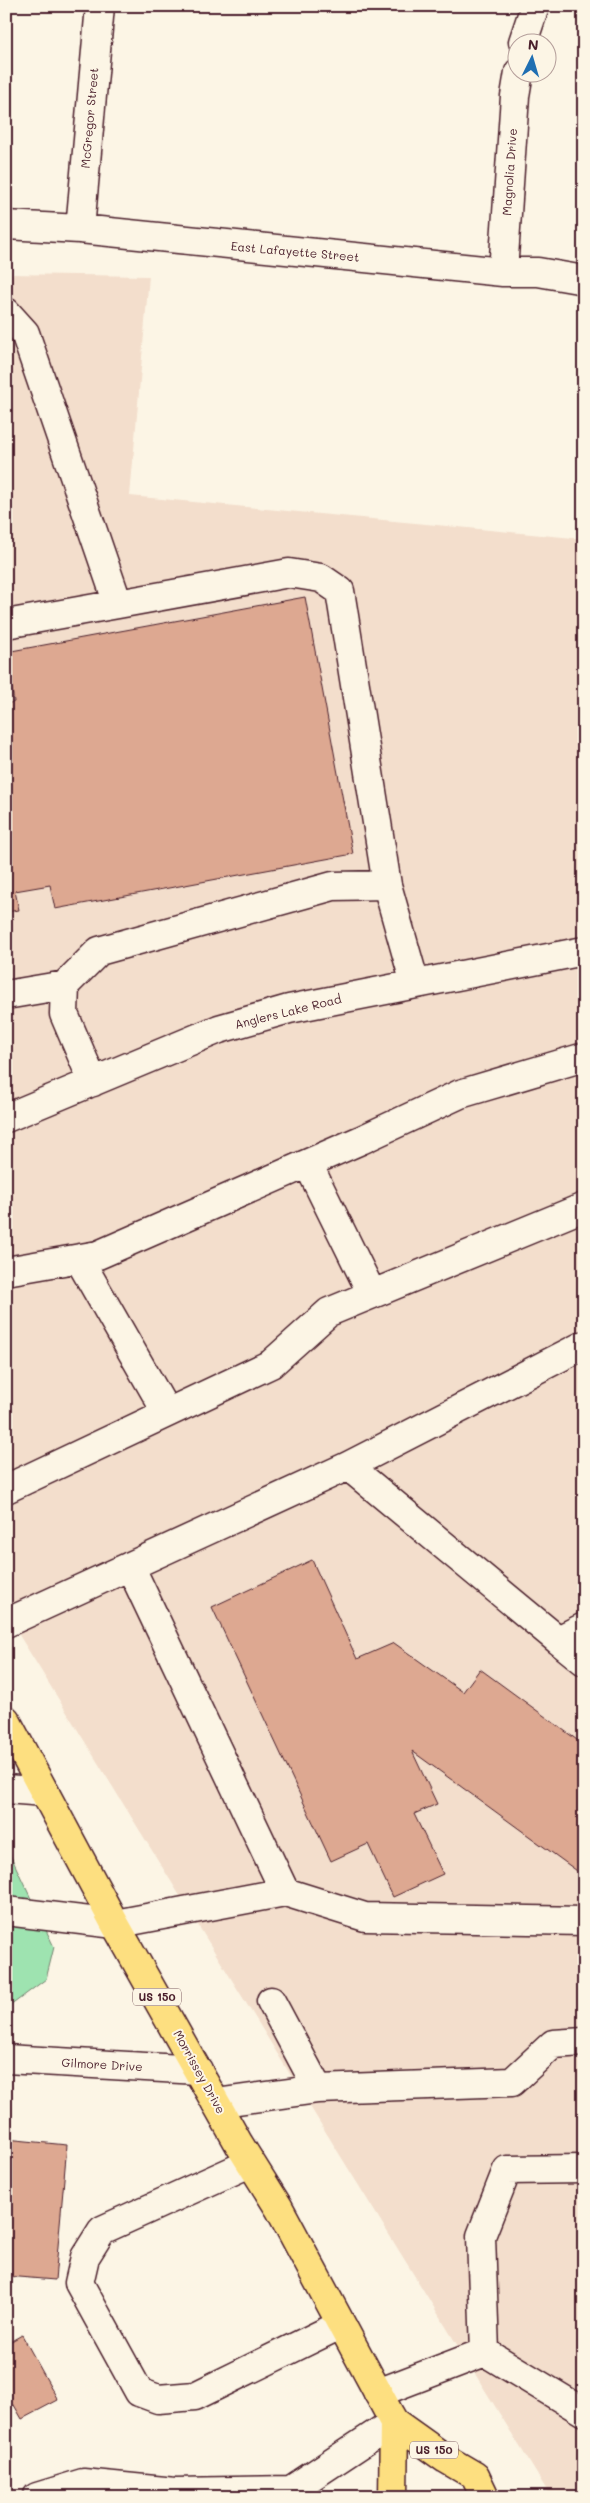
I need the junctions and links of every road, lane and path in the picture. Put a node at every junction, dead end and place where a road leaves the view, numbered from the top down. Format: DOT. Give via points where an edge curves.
graph roads {
  1 [pos="100,6"];
  2 [pos="535,6"];
  3 [pos="526,32"];
  4 [pos="518,82"];
  5 [pos="6,225"];
  6 [pos="80,229"];
  7 [pos="503,272"];
  8 [pos="584,280"];
  9 [pos="6,312"];
  10 [pos="118,604"];
  11 [pos="6,624"];
  12 [pos="387,884"];
  13 [pos="584,951"];
  14 [pos="415,984"];
  15 [pos="65,985"];
  16 [pos="6,995"];
  17 [pos="584,1057"];
  18 [pos="94,1082"];
  19 [pos="6,1118"];
  20 [pos="308,1164"];
  21 [pos="584,1207"];
  22 [pos="79,1258"];
  23 [pos="6,1271"];
  24 [pos="372,1294"];
  25 [pos="584,1345"];
  26 [pos="167,1413"];
  27 [pos="348,1466"];
  28 [pos="6,1489"];
  29 [pos="130,1566"];
  30 [pos="6,1623"];
  31 [pos="584,1627"];
  32 [pos="558,1640"];
  33 [pos="584,1662"];
  34 [pos="6,1720"];
  35 [pos="6,1790"];
  36 [pos="44,1792"];
  37 [pos="285,1892"];
  38 [pos="6,1911"];
  39 [pos="584,1921"];
  40 [pos="115,1924"];
  41 [pos="271,2001"];
  42 [pos="584,2042"];
  43 [pos="6,2059"];
  44 [pos="198,2070"];
  45 [pos="318,2089"];
  46 [pos="216,2103"];
  47 [pos="250,2162"];
  48 [pos="584,2169"];
  49 [pos="340,2325"];
  50 [pos="485,2352"];
  51 [pos="378,2392"];
  52 [pos="584,2412"];
  53 [pos="394,2422"];
  54 [pos="291,2493"];
  55 [pos="37,2497"];
  56 [pos="393,2497"];
  57 [pos="485,2497"];
  1 -- 6 [label="street, McGregor Street"];
  2 -- 3 [label="street"];
  4 -- 7 [label="street, Magnolia Drive"];
  5 -- 6 [label="street, East Lafayette Street"];
  6 -- 7 [label="street, East Lafayette Street"];
  7 -- 8 [label="street, East Lafayette Street" via="538,272"];
  9 -- 10 [label="street" via="25,334"];
  10 -- 11 [label="street"];
  10 -- 12 [label="street" via="289,573 321,578 340,591"];
  12 -- 14 [label="street"];
  12 -- 15 [label="street" via="332,886 99,951"];
  13 -- 14 [label="street, Anglers Lake Road"];
  14 -- 18 [label="street, Anglers Lake Road" via="289,1009 220,1029"];
  15 -- 16 [label="street"];
  15 -- 18 [label="street" via="64,1014"];
  17 -- 20 [label="street" via="460,1094"];
  18 -- 19 [label="street, Anglers Lake Road"];
  20 -- 22 [label="street" via="98,1255"];
  20 -- 24 [label="street"];
  21 -- 24 [label="street"];
  22 -- 23 [label="street"];
  22 -- 26 [label="street"];
  24 -- 26 [label="street" via="329,1312 271,1364"];
  25 -- 27 [label="street"];
  26 -- 28 [label="street"];
  27 -- 29 [label="street"];
  27 -- 32 [label="street"];
  29 -- 30 [label="street"];
  29 -- 37 [label="street"];
  31 -- 32 [label="street"];
  32 -- 33 [label="street"];
  34 -- 36 [label="main road, Morrissey Drive / US 150"];
  35 -- 36 [label="street"];
  36 -- 40 [label="main road, Morrissey Drive / US 150"];
  37 -- 39 [label="street" via="365,1917"];
  37 -- 40 [label="street"];
  38 -- 40 [label="street"];
  40 -- 44 [label="main road, Morrissey Drive / US 150"];
  41 -- 45 [label="street"];
  42 -- 45 [label="street" via="553,2044 512,2082"];
  43 -- 44 [label="street, Gilmore Drive"];
  44 -- 46 [label="main road, Morrissey Drive / US 150"];
  45 -- 46 [label="street"];
  46 -- 47 [label="main road, Morrissey Drive / US 150"];
  47 -- 49 [label="main road, Morrissey Drive / US 150" via="279,2208"];
  47 -- 49 [label="street" via="102,2230 85,2257 79,2283 139,2392 158,2399 195,2396"];
  48 -- 50 [label="street" via="507,2170 481,2236"];
  49 -- 51 [label="main road, Morrissey Drive / US 150"];
  50 -- 51 [label="street"];
  50 -- 52 [label="street"];
  51 -- 53 [label="main road, Morrissey Drive / US 150"];
  53 -- 54 [label="street"];
  53 -- 56 [label="main road, Morrissey Drive / US 150"];
  53 -- 57 [label="main road, Morrissey Drive / US 150" via="475,2476"];
  54 -- 55 [label="street" via="175,2492 83,2483"];
}
